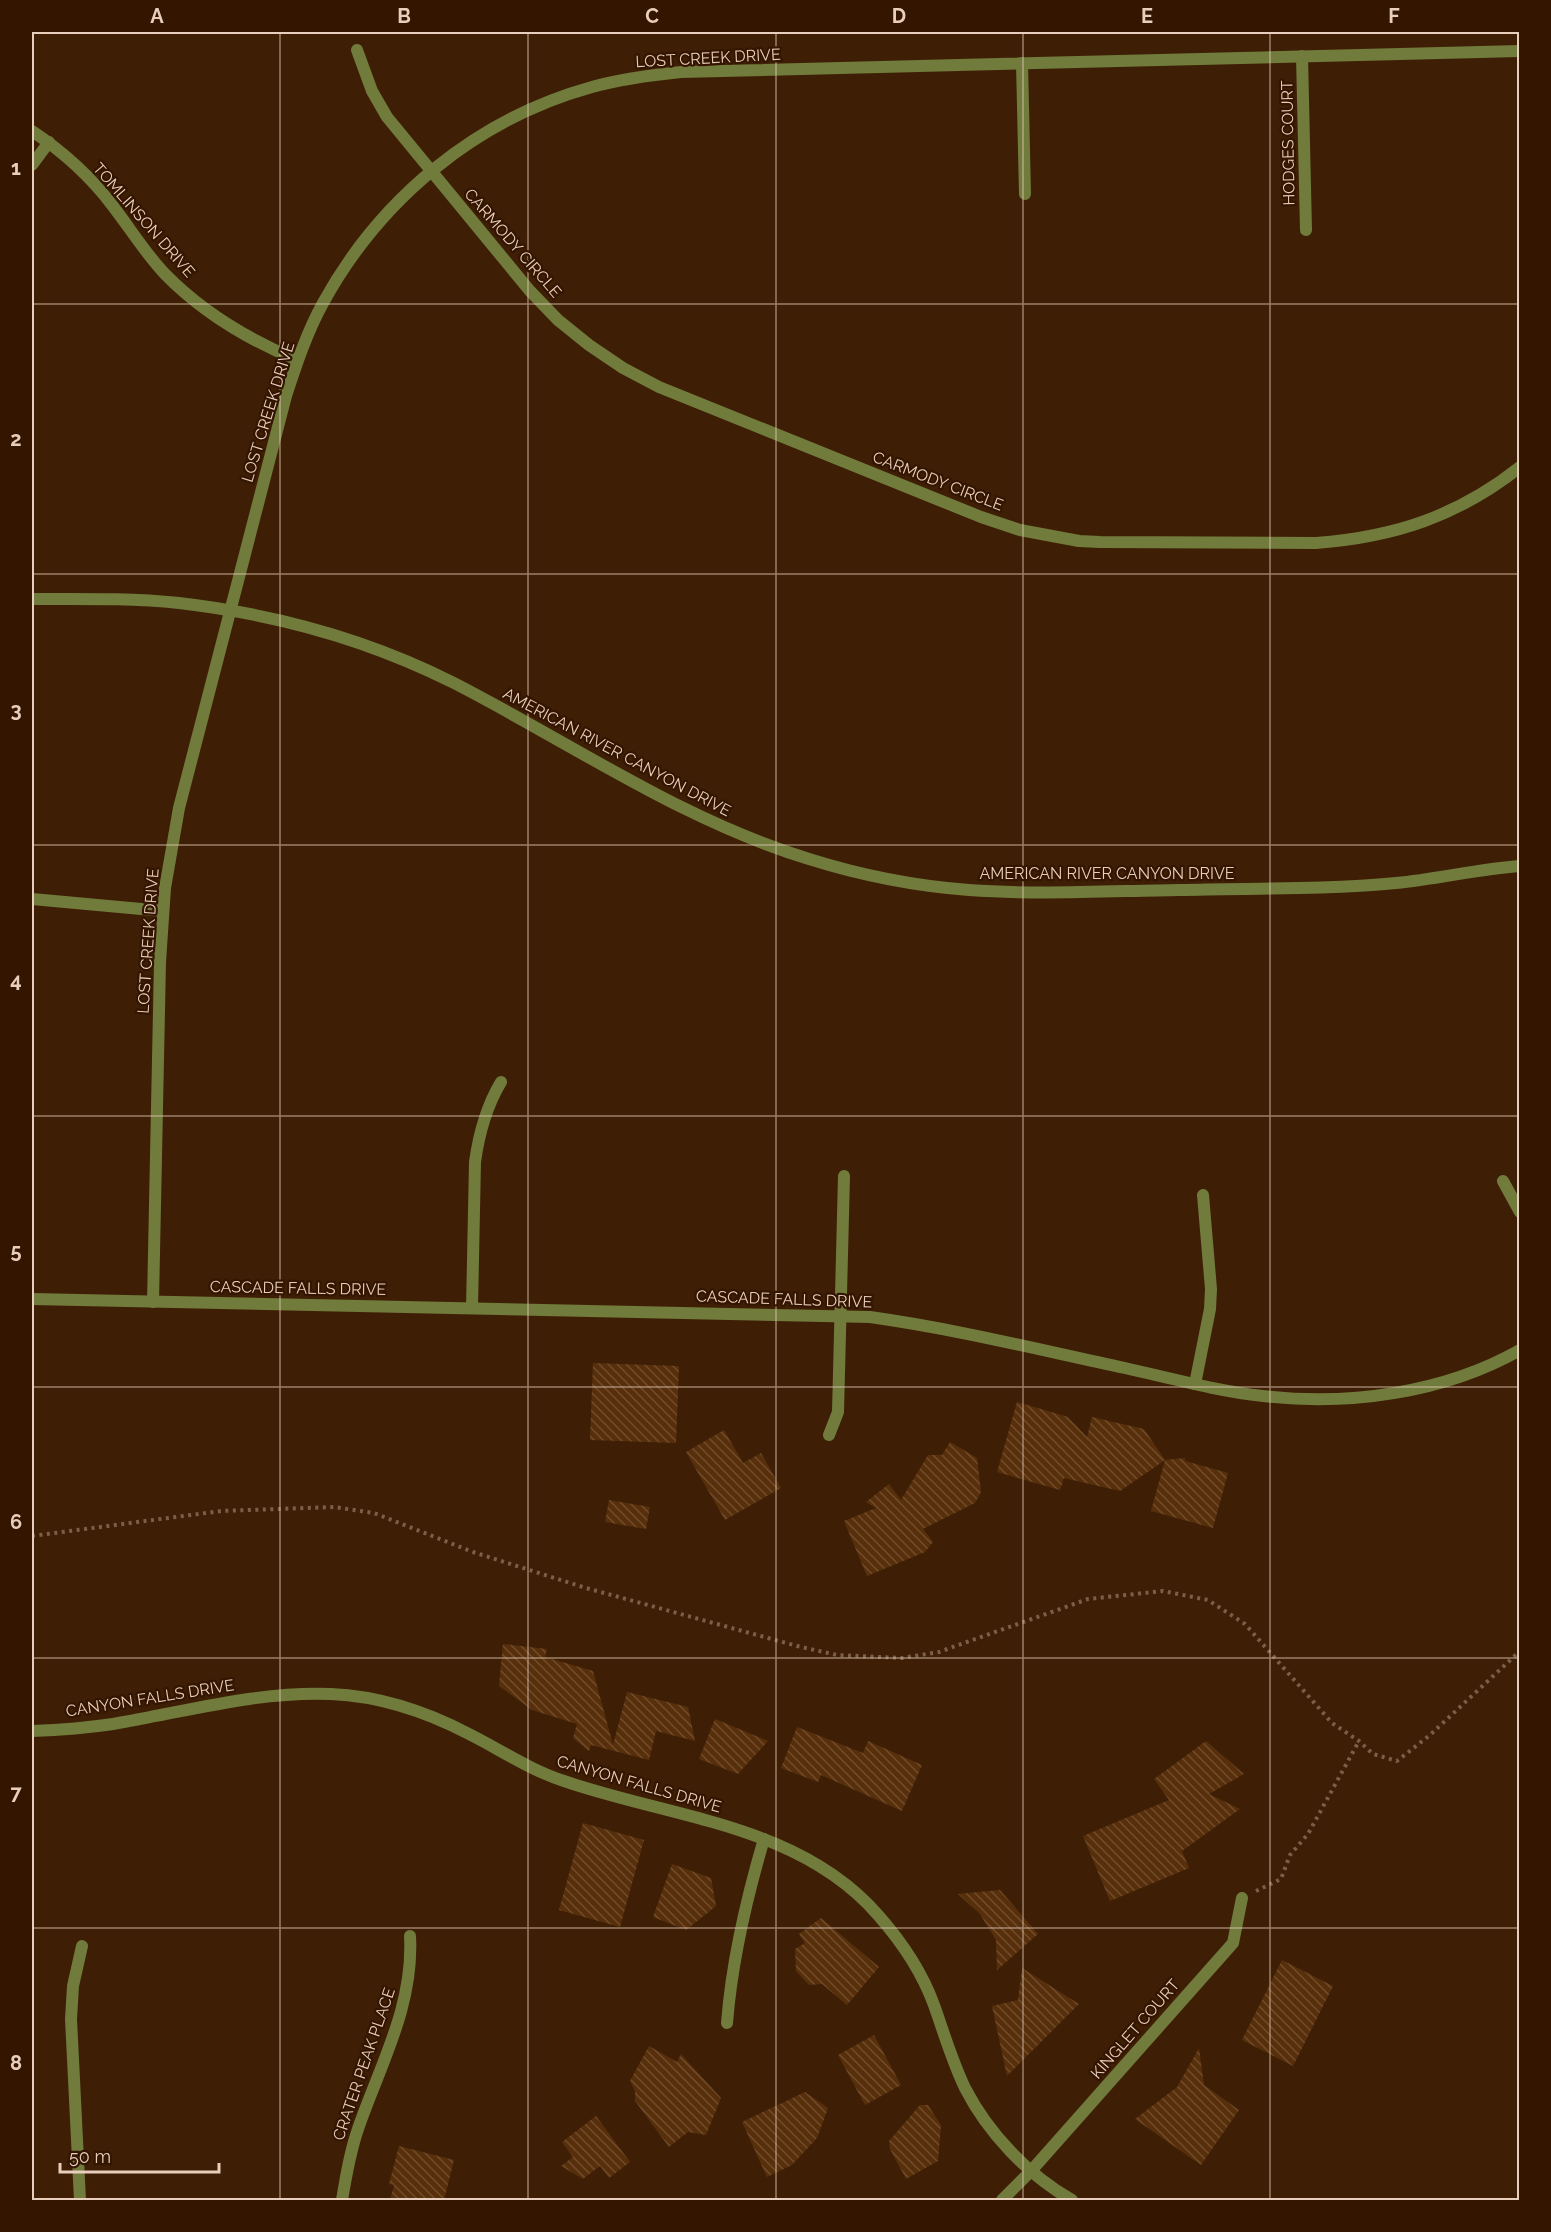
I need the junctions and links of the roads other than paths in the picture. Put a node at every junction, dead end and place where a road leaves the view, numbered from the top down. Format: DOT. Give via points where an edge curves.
graph roads {
  1 [pos="357,50"];
  2 [pos="1520,51"];
  3 [pos="1302,56"];
  4 [pos="1022,63"];
  5 [pos="32,131"];
  6 [pos="49,142"];
  7 [pos="32,165"];
  8 [pos="431,171"];
  9 [pos="1025,194"];
  10 [pos="1306,230"];
  11 [pos="297,360"];
  12 [pos="1520,467"];
  13 [pos="32,599"];
  14 [pos="230,610"];
  15 [pos="1520,866"];
  16 [pos="32,899"];
  17 [pos="163,910"];
  18 [pos="501,1082"];
  19 [pos="844,1176"];
  20 [pos="1503,1181"];
  21 [pos="1203,1195"];
  22 [pos="1520,1212"];
  23 [pos="32,1299"];
  24 [pos="153,1302"];
  25 [pos="472,1308"];
  26 [pos="841,1316"];
  27 [pos="1520,1350"];
  28 [pos="1195,1384"];
  29 [pos="829,1435"];
  30 [pos="32,1731"];
  31 [pos="764,1839"];
  32 [pos="1242,1898"];
  33 [pos="410,1936"];
  34 [pos="82,1946"];
  35 [pos="727,2023"];
  36 [pos="1031,2171"];
  37 [pos="80,2200"];
  38 [pos="342,2200"];
  39 [pos="1002,2200"];
  40 [pos="1072,2200"];
  1 -- 8 [label="street, CARMODY CIRCLE" via="372,92 387,117"];
  2 -- 3 [label="street, LOST CREEK DRIVE"];
  3 -- 4 [label="street, LOST CREEK DRIVE"];
  3 -- 10 [label="street, HODGES COURT"];
  4 -- 8 [label="street, LOST CREEK DRIVE" via="681,72 636,77 548,101 480,135"];
  4 -- 9 [label="street"];
  5 -- 6 [label="street, TOMLINSON DRIVE"];
  6 -- 7 [label="street"];
  6 -- 11 [label="street, TOMLINSON DRIVE" via="88,177 165,273 204,309 254,341"];
  8 -- 11 [label="street, LOST CREEK DRIVE" via="372,229 345,266 321,305"];
  8 -- 12 [label="street, CARMODY CIRCLE" via="558,320 623,368 659,387 1020,530 1100,542 1352,540 1420,524 1469,502"];
  11 -- 14 [label="street, LOST CREEK DRIVE"];
  13 -- 14 [label="street, AMERICAN RIVER CANYON DRIVE" via="176,603"];
  14 -- 15 [label="street, AMERICAN RIVER CANYON DRIVE" via="283,621 404,660 708,821 778,849 861,873 914,883 1021,892 1337,887"];
  14 -- 17 [label="street, LOST CREEK DRIVE" via="179,808"];
  16 -- 17 [label="street"];
  17 -- 24 [label="street, LOST CREEK DRIVE"];
  18 -- 25 [label="street" via="477,1144"];
  19 -- 26 [label="street"];
  20 -- 22 [label="street"];
  21 -- 28 [label="street" via="1211,1289"];
  23 -- 24 [label="street, CASCADE FALLS DRIVE"];
  24 -- 25 [label="street, CASCADE FALLS DRIVE"];
  25 -- 26 [label="street, CASCADE FALLS DRIVE"];
  26 -- 28 [label="street, CASCADE FALLS DRIVE" via="926,1324"];
  26 -- 29 [label="street" via="838,1412"];
  27 -- 28 [label="street, CASCADE FALLS DRIVE" via="1428,1386 1353,1399 1262,1396"];
  30 -- 31 [label="street, CANYON FALLS DRIVE" via="112,1724 300,1693 370,1699 438,1719 565,1782"];
  31 -- 35 [label="street" via="736,1944"];
  31 -- 36 [label="street, CANYON FALLS DRIVE" via="831,1874 877,1914 921,1976 948,2047 981,2114"];
  32 -- 36 [label="street, KINGLET COURT" via="1233,1943"];
  33 -- 38 [label="street, CRATER PEAK PLACE" via="409,1982 403,2010 357,2131"];
  34 -- 37 [label="street" via="71,2019"];
  36 -- 39 [label="street, KINGLET COURT"];
  36 -- 40 [label="street, CANYON FALLS DRIVE"];
}
